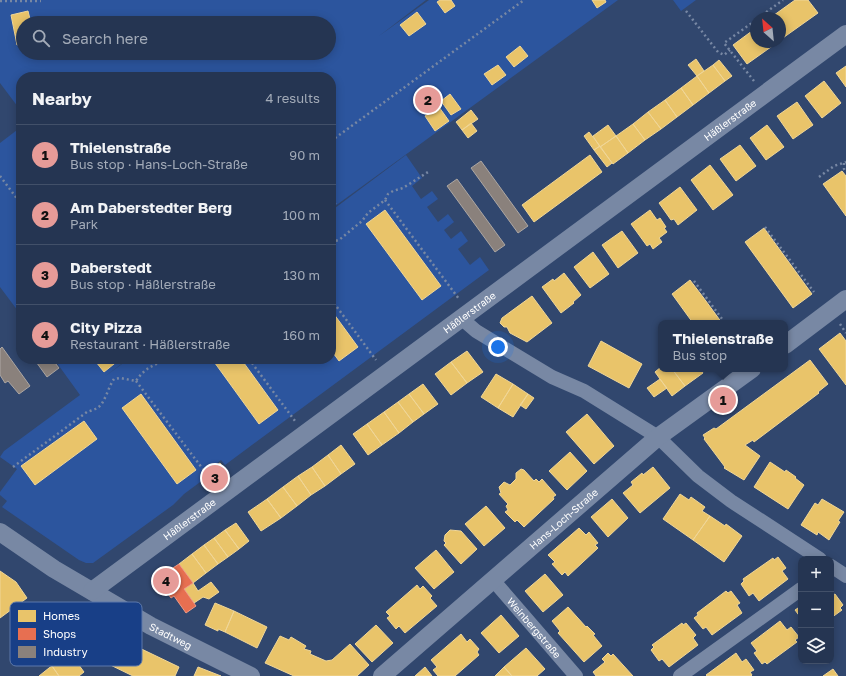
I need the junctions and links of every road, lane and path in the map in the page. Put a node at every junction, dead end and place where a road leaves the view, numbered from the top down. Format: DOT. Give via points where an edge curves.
graph roads {
  1 [pos="524,0"];
  2 [pos="783,0"];
  3 [pos="0,1"];
  4 [pos="41,1"];
  5 [pos="686,11"];
  6 [pos="767,12"];
  7 [pos="750,24"];
  8 [pos="846,34"];
  9 [pos="730,50"];
  10 [pos="764,94"];
  11 [pos="336,137"];
  12 [pos="845,162"];
  13 [pos="428,172"];
  14 [pos="846,172"];
  15 [pos="0,176"];
  16 [pos="819,177"];
  17 [pos="16,197"];
  18 [pos="385,200"];
  19 [pos="765,227"];
  20 [pos="336,241"];
  21 [pos="694,282"];
  22 [pos="814,292"];
  23 [pos="846,299"];
  24 [pos="336,306"];
  25 [pos="465,315"];
  26 [pos="723,320"];
  27 [pos="840,324"];
  28 [pos="846,333"];
  29 [pos="788,342"];
  30 [pos="158,364"];
  31 [pos="253,364"];
  32 [pos="748,372"];
  33 [pos="386,374"];
  34 [pos="136,381"];
  35 [pos="304,434"];
  36 [pos="658,437"];
  37 [pos="13,467"];
  38 [pos="222,495"];
  39 [pos="0,532"];
  40 [pos="815,556"];
  41 [pos="834,568"];
  42 [pos="846,576"];
  43 [pos="493,580"];
  44 [pos="92,591"];
  45 [pos="798,591"];
  46 [pos="111,602"];
  47 [pos="142,621"];
  48 [pos="251,676"];
  49 [pos="382,676"];
  50 [pos="576,676"];
  51 [pos="680,676"];
  1 -- 11 [label="path"];
  2 -- 6 [label="path"];
  3 -- 4 [label="path"];
  5 -- 9 [label="path" via="718,52 724,55"];
  7 -- 9 [label="path" via="724,42"];
  8 -- 10 [label="street, Häßlerstraße"];
  9 -- 10 [label="path"];
  10 -- 25 [label="street, Häßlerstraße"];
  12 -- 14 [label="path"];
  12 -- 16 [label="path" via="834,166"];
  13 -- 18 [label="path" via="388,194"];
  15 -- 17 [label="path"];
  18 -- 20 [label="path"];
  18 -- 25 [label="path"];
  19 -- 22 [label="path"];
  21 -- 26 [label="path"];
  23 -- 29 [label="street"];
  24 -- 33 [label="path"];
  25 -- 33 [label="street, Häßlerstraße"];
  25 -- 36 [label="street" via="476,331"];
  27 -- 28 [label="path"];
  30 -- 34 [label="path" via="142,373"];
  31 -- 35 [label="path"];
  32 -- 36 [label="street, Hans-Loch-Straße"];
  33 -- 35 [label="street, Häßlerstraße"];
  34 -- 37 [label="path" via="114,379 98,408 87,412"];
  34 -- 38 [label="path"];
  35 -- 38 [label="street, Häßlerstraße"];
  36 -- 40 [label="street" via="698,476"];
  36 -- 43 [label="street, Hans-Loch-Straße"];
  38 -- 44 [label="street, Häßlerstraße"];
  39 -- 44 [label="street, Stadtweg"];
  41 -- 42 [label="street"];
  43 -- 49 [label="street, Hans-Loch-Straße"];
  43 -- 50 [label="street, Weinbergstraße"];
  44 -- 46 [label="street, Stadtweg"];
  45 -- 51 [label="street"];
  47 -- 48 [label="street, Stadtweg"];
}
